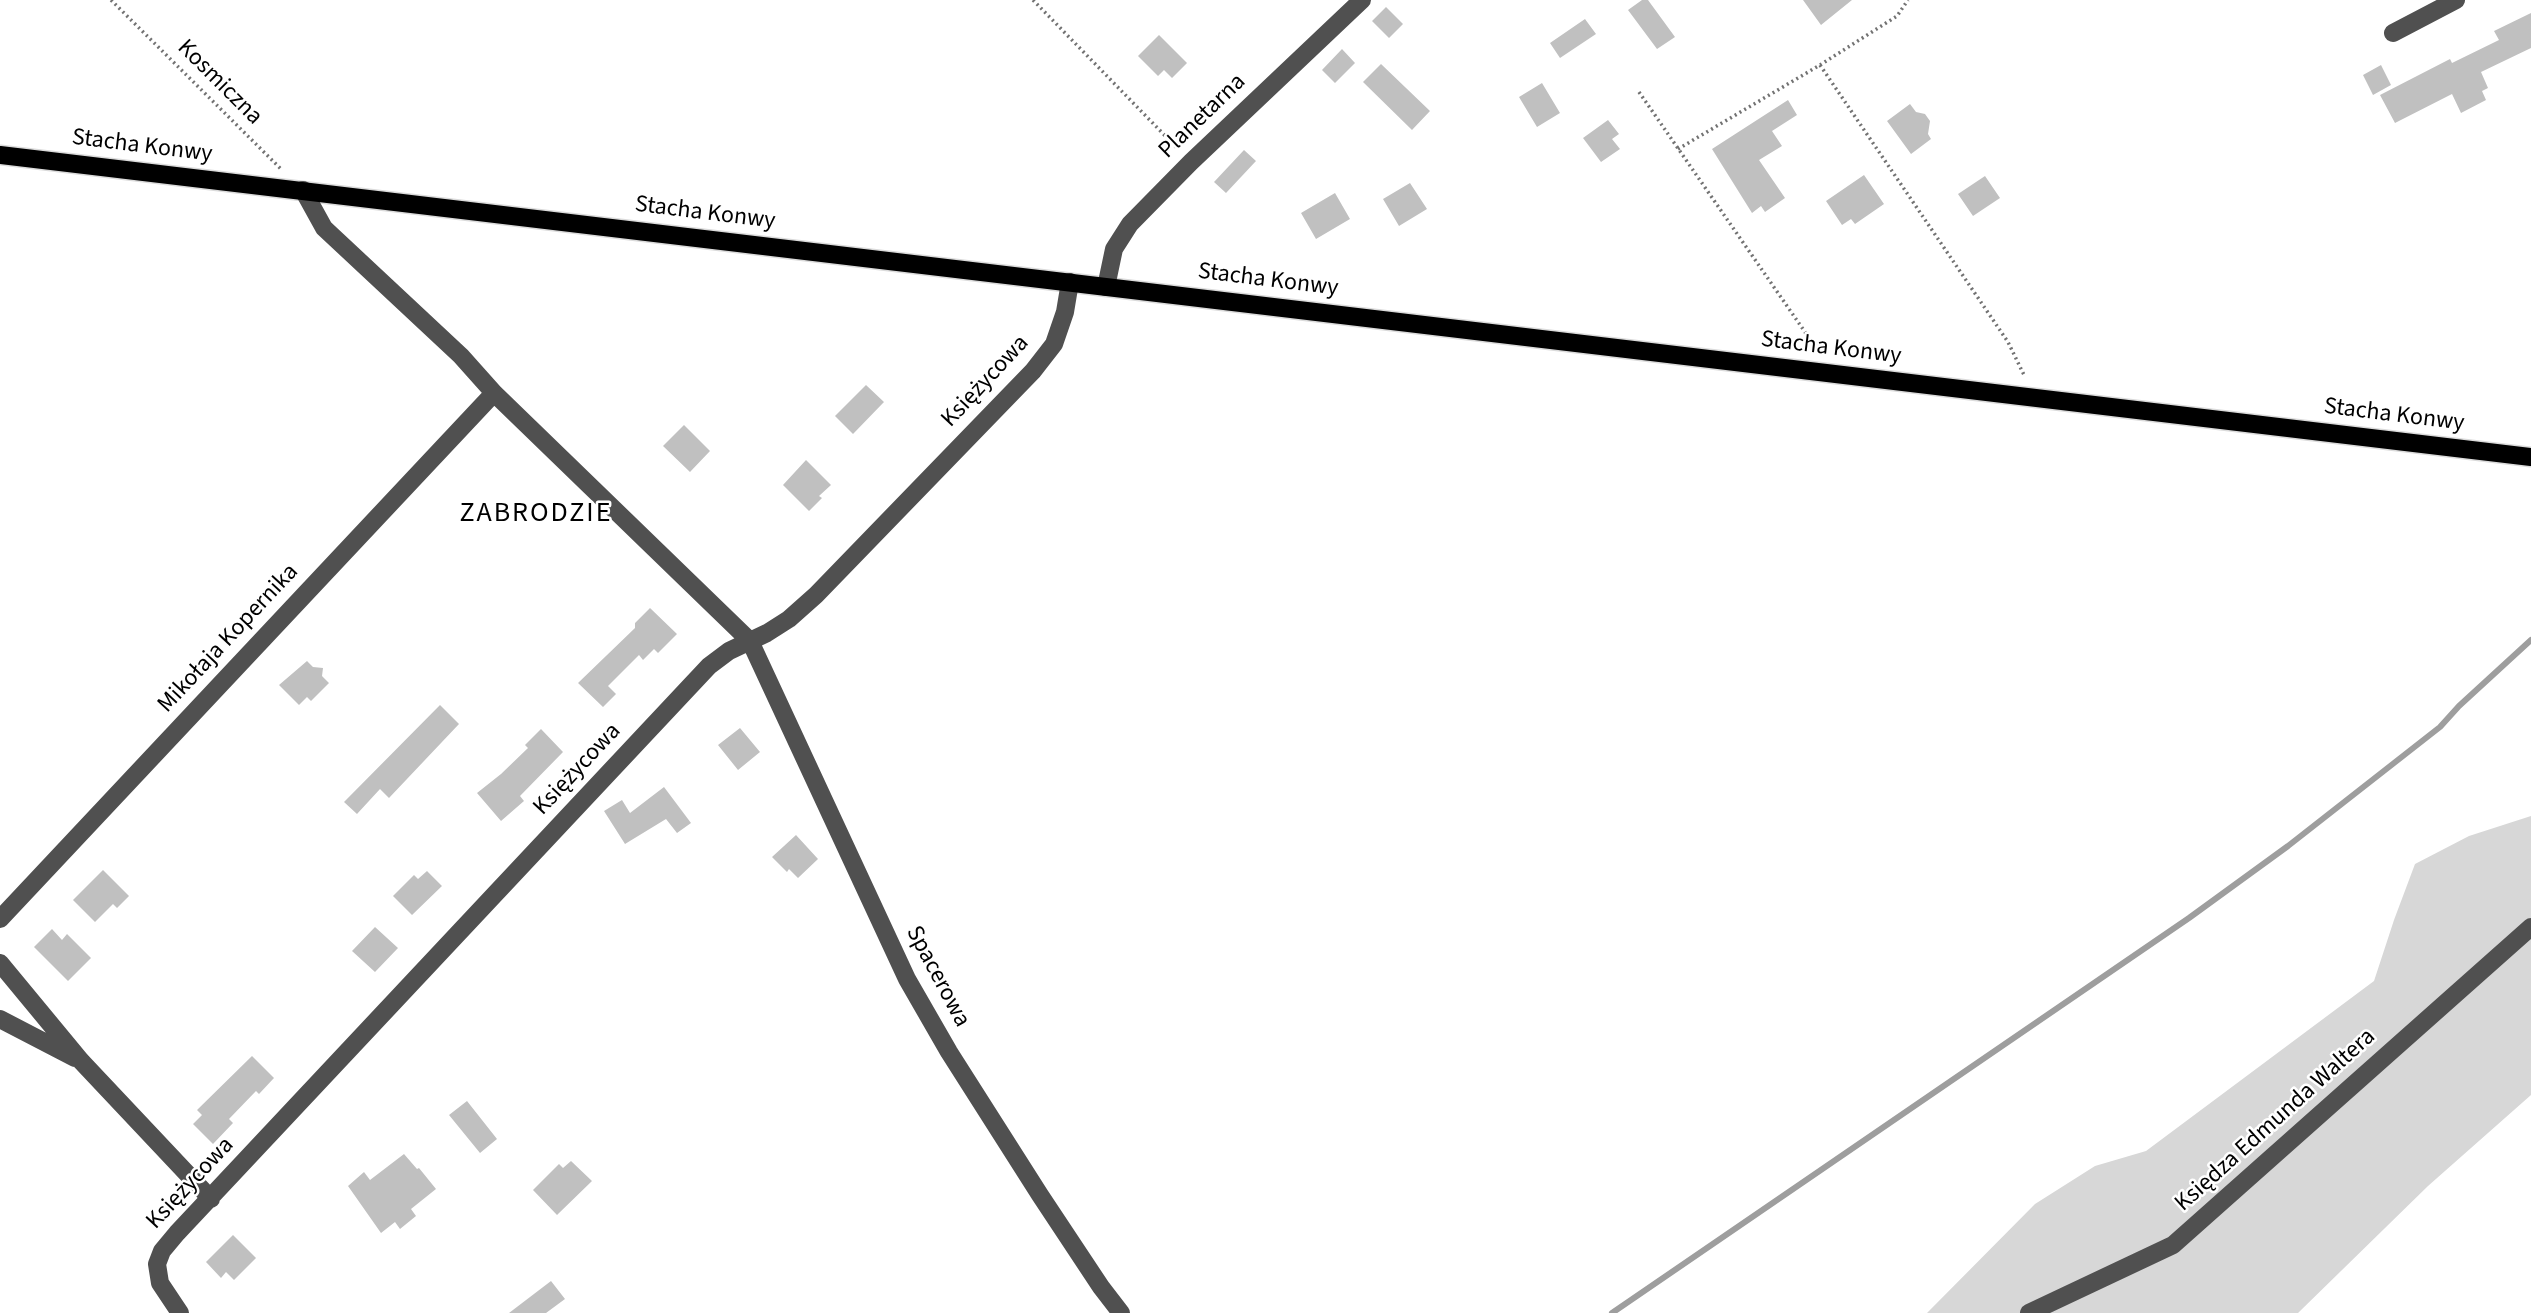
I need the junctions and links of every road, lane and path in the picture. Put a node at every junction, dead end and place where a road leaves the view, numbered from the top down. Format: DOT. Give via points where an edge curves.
graph roads {
  1 [pos="111,0"];
  2 [pos="1033,0"];
  3 [pos="1362,0"];
  4 [pos="1908,0"];
  5 [pos="2456,0"];
  6 [pos="2393,33"];
  7 [pos="1820,65"];
  8 [pos="1639,92"];
  9 [pos="1678,149"];
  10 [pos="0,155"];
  11 [pos="1191,162"];
  12 [pos="303,191"];
  13 [pos="1070,282"];
  14 [pos="1105,287"];
  15 [pos="1822,373"];
  16 [pos="494,393"];
  17 [pos="2034,398"];
  18 [pos="2531,457"];
  19 [pos="750,641"];
  20 [pos="0,919"];
  21 [pos="2531,927"];
  22 [pos="0,963"];
  23 [pos="0,1019"];
  24 [pos="81,1061"];
  25 [pos="211,1199"];
  26 [pos="180,1313"];
  27 [pos="1121,1313"];
  28 [pos="2029,1313"];
  1 -- 12 [label="path, Kosmiczna"];
  2 -- 11 [label="path"];
  3 -- 11 [label="street, Planetarna"];
  4 -- 7 [label="path" via="1897,16"];
  5 -- 6 [label="street"];
  7 -- 9 [label="path"];
  7 -- 17 [label="path" via="2008,342"];
  8 -- 9 [label="path"];
  9 -- 15 [label="path" via="1805,332"];
  10 -- 12 [label="main road, Stacha Konwy"];
  11 -- 14 [label="street, Planetarna" via="1130,224 1114,249"];
  12 -- 13 [label="main road, Stacha Konwy"];
  12 -- 16 [label="street" via="324,228 461,356"];
  13 -- 14 [label="main road, Stacha Konwy"];
  13 -- 19 [label="street, Księżycowa" via="1054,344 1033,371 816,595 789,619"];
  14 -- 15 [label="main road, Stacha Konwy"];
  15 -- 17 [label="main road, Stacha Konwy"];
  16 -- 19 [label="street"];
  16 -- 20 [label="street, Mikołaja Kopernika"];
  17 -- 18 [label="main road, Stacha Konwy"];
  19 -- 25 [label="street, Księżycowa" via="709,666"];
  19 -- 27 [label="street, Spacerowa" via="907,979 1040,1195"];
  21 -- 28 [label="street, Księdza Edmunda Waltera" via="2173,1245"];
  22 -- 24 [label="street"];
  23 -- 24 [label="street"];
  24 -- 25 [label="street"];
  25 -- 26 [label="street, Księżycowa" via="162,1251 157,1265 160,1283"];
}
